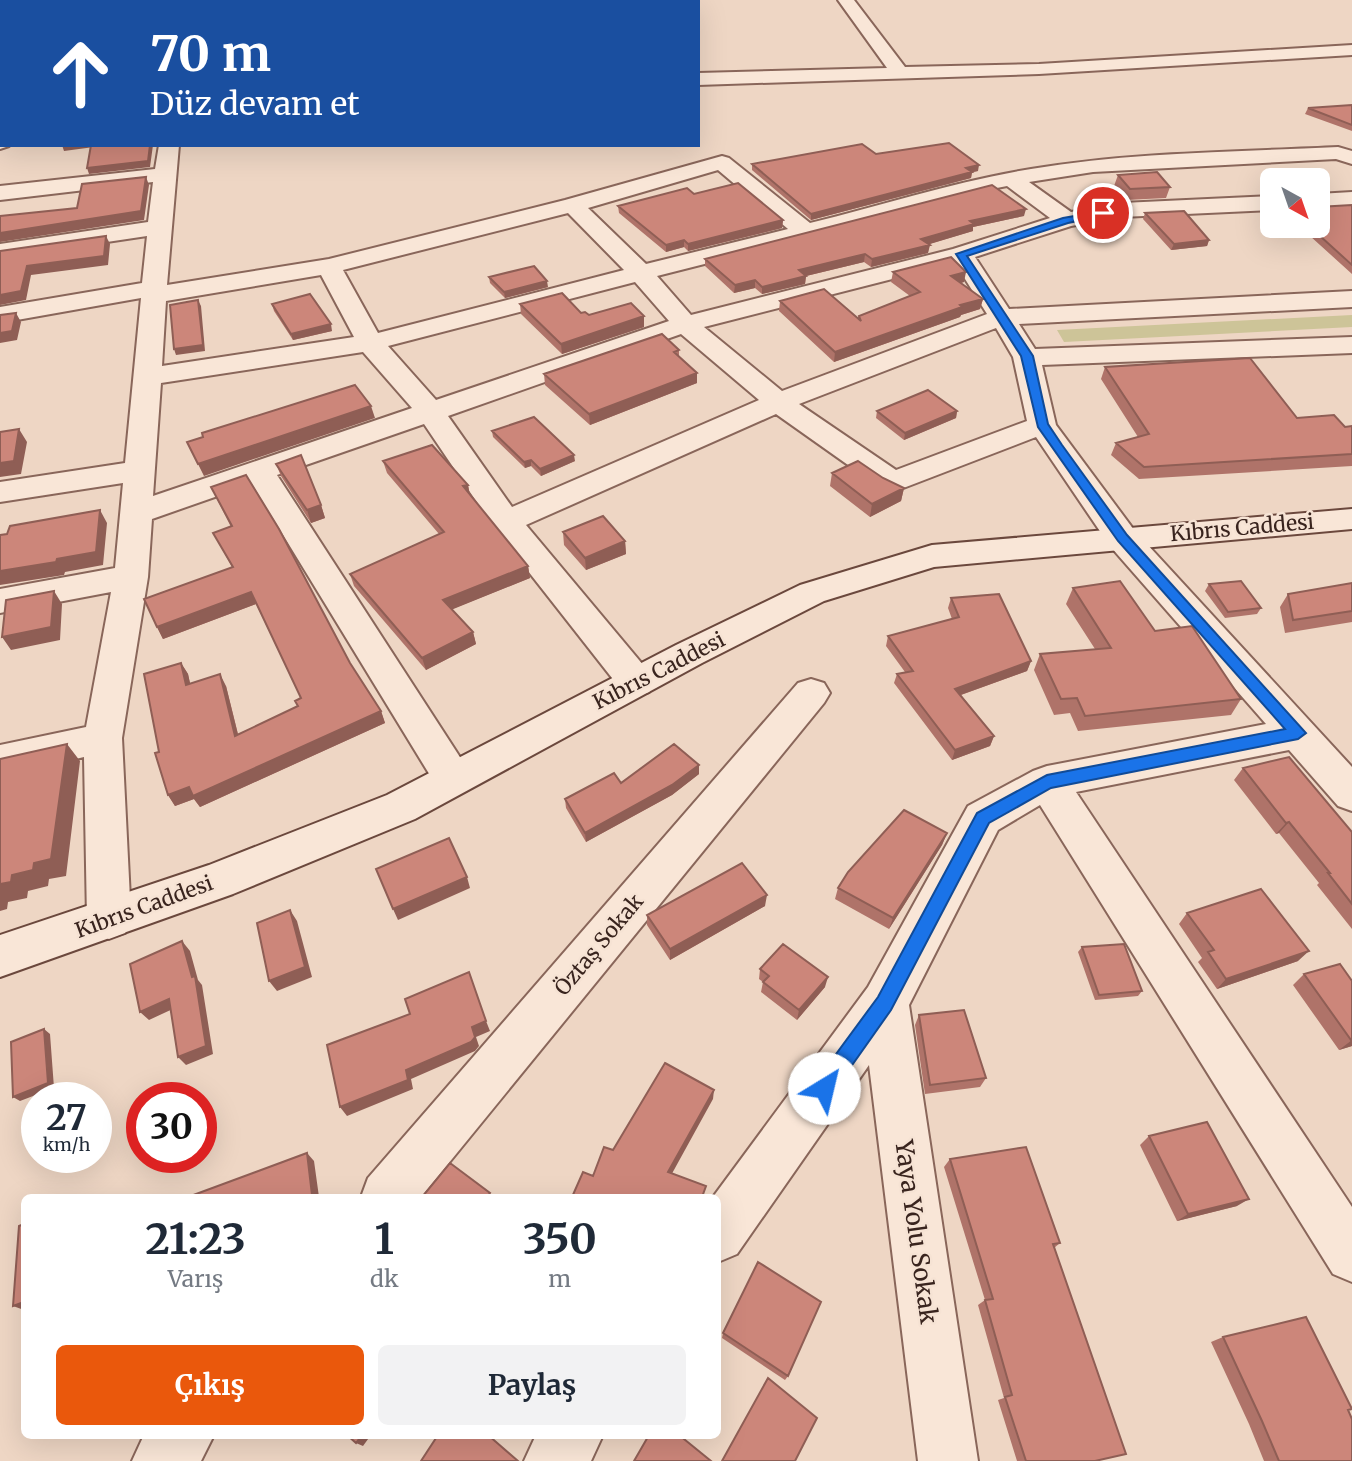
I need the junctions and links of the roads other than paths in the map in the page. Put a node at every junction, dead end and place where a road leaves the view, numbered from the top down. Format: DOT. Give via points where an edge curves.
graph roads {
  1 [pos="846,0"];
  2 [pos="1352,50"];
  3 [pos="899,72"];
  4 [pos="700,79"];
  5 [pos="1347,152"];
  6 [pos="167,160"];
  7 [pos="1011,179"];
  8 [pos="0,193"];
  9 [pos="1352,199"];
  10 [pos="1330,200"];
  11 [pos="1260,203"];
  12 [pos="573,205"];
  13 [pos="1067,220"];
  14 [pos="159,227"];
  15 [pos="804,240"];
  16 [pos="0,251"];
  17 [pos="961,254"];
  18 [pos="330,267"];
  19 [pos="641,273"];
  20 [pos="154,292"];
  21 [pos="1352,299"];
  22 [pos="0,315"];
  23 [pos="1002,317"];
  24 [pos="685,324"];
  25 [pos="370,343"];
  26 [pos="1352,345"];
  27 [pos="1027,356"];
  28 [pos="149,376"];
  29 [pos="778,402"];
  30 [pos="431,412"];
  31 [pos="1042,425"];
  32 [pos="137,471"];
  33 [pos="260,473"];
  34 [pos="0,492"];
  35 [pos="134,514"];
  36 [pos="1352,519"];
  37 [pos="506,522"];
  38 [pos="1122,538"];
  39 [pos="131,577"];
  40 [pos="0,601"];
  41 [pos="636,682"];
  42 [pos="811,694"];
  43 [pos="1298,733"];
  44 [pos="103,738"];
  45 [pos="0,761"];
  46 [pos="453,779"];
  47 [pos="1047,782"];
  48 [pos="1352,794"];
  49 [pos="109,919"];
  50 [pos="0,956"];
  51 [pos="885,1003"];
  52 [pos="390,1194"];
  53 [pos="721,1231"];
  54 [pos="1351,1249"];
  55 [pos="181,1439"];
  56 [pos="570,1439"];
  57 [pos="162,1461"];
  58 [pos="554,1461"];
  59 [pos="948,1461"];
  1 -- 3 [label="street"];
  2 -- 3 [label="street" via="1039,69"];
  3 -- 4 [label="street"];
  5 -- 7 [label="street" via="1093,166"];
  6 -- 8 [label="street"];
  6 -- 14 [label="street"];
  7 -- 13 [label="street"];
  7 -- 15 [label="street" via="956,189"];
  9 -- 10 [label="street"];
  11 -- 13 [label="street" via="1122,210"];
  12 -- 15 [label="street" via="722,162"];
  12 -- 18 [label="street"];
  12 -- 19 [label="street"];
  13 -- 17 [label="street"];
  14 -- 16 [label="street"];
  14 -- 20 [label="street"];
  15 -- 19 [label="street"];
  17 -- 23 [label="street"];
  17 -- 24 [label="street" via="843,274"];
  18 -- 20 [label="street"];
  18 -- 25 [label="street"];
  19 -- 24 [label="street"];
  19 -- 25 [label="street"];
  20 -- 22 [label="street"];
  20 -- 28 [label="street"];
  21 -- 23 [label="street"];
  23 -- 27 [label="street"];
  23 -- 29 [label="street"];
  24 -- 29 [label="street"];
  24 -- 30 [label="street"];
  25 -- 28 [label="street"];
  25 -- 30 [label="street"];
  26 -- 27 [label="street"];
  27 -- 31 [label="street"];
  28 -- 32 [label="street"];
  29 -- 31 [label="street" via="893,482"];
  29 -- 37 [label="street"];
  30 -- 33 [label="street"];
  30 -- 37 [label="street"];
  31 -- 38 [label="street"];
  32 -- 34 [label="street"];
  32 -- 35 [label="street"];
  33 -- 35 [label="street"];
  33 -- 46 [label="street"];
  35 -- 39 [label="street"];
  36 -- 38 [label="street, Kıbrıs Caddesi"];
  37 -- 41 [label="street"];
  38 -- 41 [label="street, Kıbrıs Caddesi" via="932,556 812,593"];
  38 -- 43 [label="street"];
  39 -- 40 [label="street"];
  39 -- 44 [label="street"];
  41 -- 46 [label="street, Kıbrıs Caddesi"];
  42 -- 52 [label="street, Öztaş Sokak"];
  43 -- 47 [label="street"];
  43 -- 48 [label="street"];
  44 -- 45 [label="street"];
  44 -- 49 [label="street"];
  46 -- 49 [label="street, Kıbrıs Caddesi" via="401,807 218,881"];
  47 -- 51 [label="street" via="983,818"];
  47 -- 54 [label="street"];
  49 -- 50 [label="street, Kıbrıs Caddesi"];
  51 -- 53 [label="street"];
  51 -- 59 [label="street, Yaya Yolu Sokak"];
  55 -- 57 [label="street"];
  56 -- 58 [label="street"];
}
